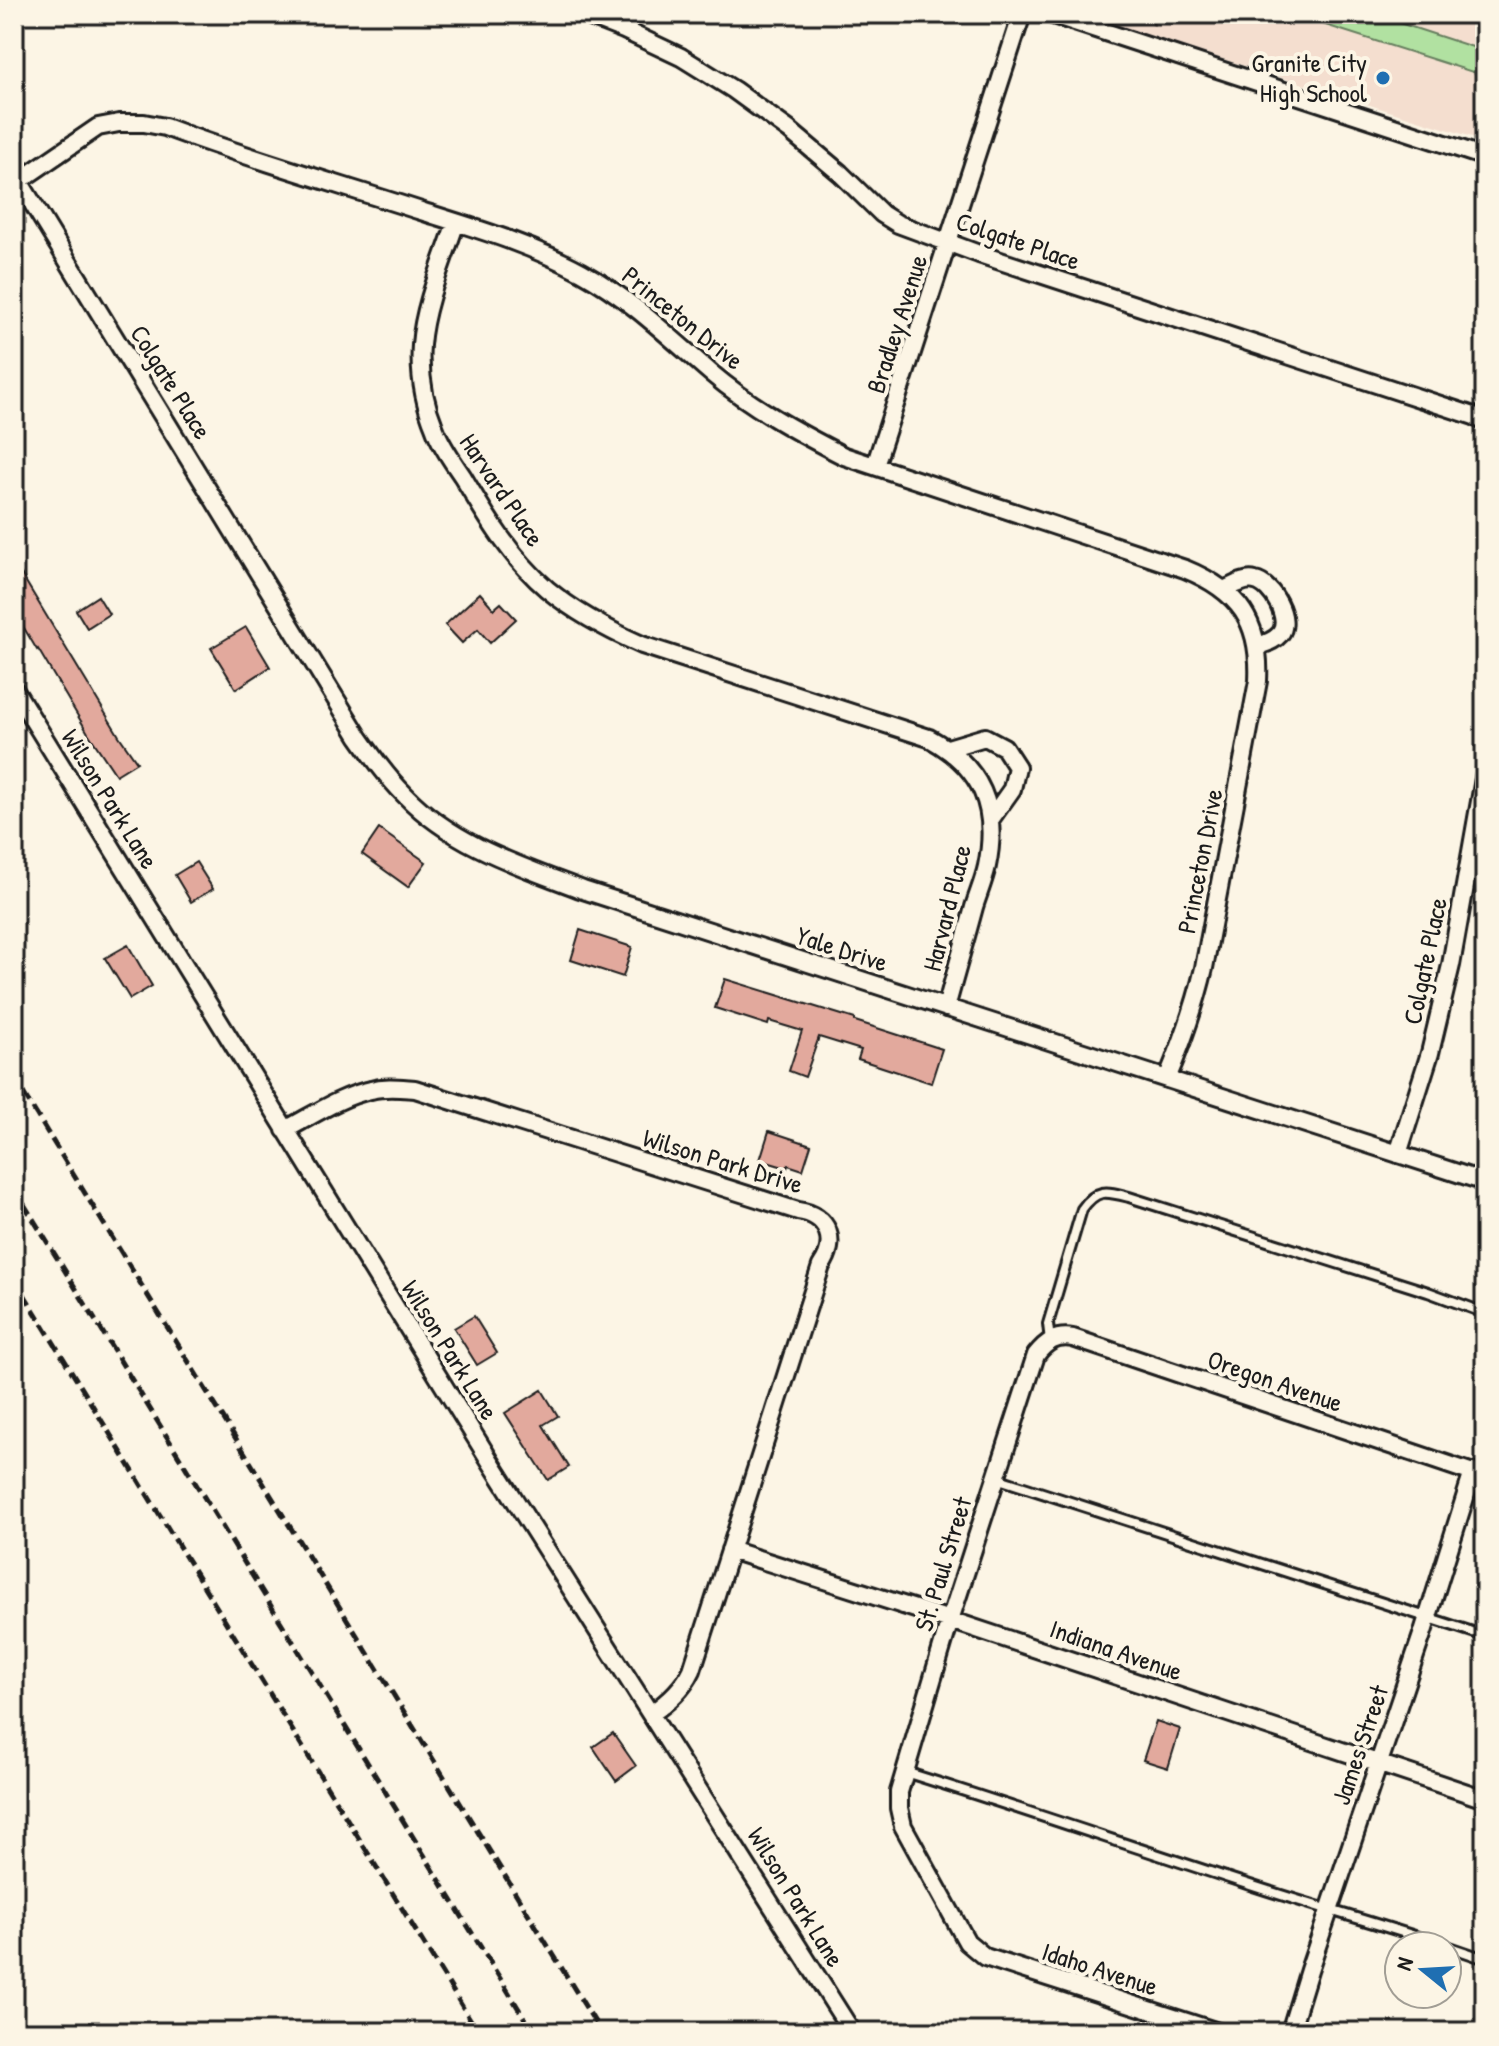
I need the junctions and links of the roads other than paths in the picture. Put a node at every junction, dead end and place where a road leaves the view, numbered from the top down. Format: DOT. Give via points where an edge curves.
graph roads {
  1 [pos="583,14"];
  2 [pos="1022,14"];
  3 [pos="1050,14"];
  4 [pos="1485,157"];
  5 [pos="16,177"];
  6 [pos="456,222"];
  7 [pos="949,243"];
  8 [pos="1485,422"];
  9 [pos="875,466"];
  10 [pos="1224,590"];
  11 [pos="286,616"];
  12 [pos="1257,646"];
  13 [pos="14,689"];
  14 [pos="948,748"];
  15 [pos="1485,773"];
  16 [pos="990,820"];
  17 [pos="946,1008"];
  18 [pos="1167,1079"];
  19 [pos="285,1130"];
  20 [pos="1398,1154"];
  21 [pos="1485,1182"];
  22 [pos="1485,1313"];
  23 [pos="1050,1341"];
  24 [pos="1479,1474"];
  25 [pos="995,1478"];
  26 [pos="730,1550"];
  27 [pos="1428,1618"];
  28 [pos="950,1620"];
  29 [pos="1485,1636"];
  30 [pos="651,1714"];
  31 [pos="1380,1764"];
  32 [pos="905,1772"];
  33 [pos="1485,1799"];
  34 [pos="1329,1911"];
  35 [pos="1393,1930"];
  36 [pos="970,1946"];
  37 [pos="1463,1952"];
  38 [pos="1485,1959"];
  39 [pos="852,2032"];
  40 [pos="1218,2032"];
  41 [pos="1290,2032"];
  1 -- 7 [label="street, Colgate Place" via="681,57 734,90 789,130 882,214"];
  2 -- 7 [label="street, Bradley Avenue"];
  3 -- 4 [label="street"];
  5 -- 6 [label="street, Princeton Drive" via="98,127 144,123"];
  5 -- 11 [label="street, Colgate Place"];
  6 -- 9 [label="street, Princeton Drive" via="516,241 584,273 655,322 754,405 844,456"];
  6 -- 14 [label="street, Harvard Place" via="421,344 426,402 436,433 498,536 523,566 578,612 642,645"];
  7 -- 8 [label="street, Colgate Place"];
  7 -- 9 [label="street, Bradley Avenue"];
  9 -- 10 [label="street, Princeton Drive" via="1185,569"];
  10 -- 12 [label="street, Princeton Drive" via="1241,607"];
  10 -- 12 [label="street" via="1255,581 1270,589 1283,614 1283,630"];
  11 -- 17 [label="street, Yale Drive" via="378,765 407,797 469,843 583,890"];
  12 -- 18 [label="street, Princeton Drive" via="1258,681 1204,968"];
  13 -- 19 [label="street, Wilson Park Lane"];
  14 -- 16 [label="street, Harvard Place" via="976,778"];
  14 -- 16 [label="street, Harvard Place" via="985,737 1004,747 1017,767 1012,789"];
  15 -- 20 [label="street, Colgate Place" via="1451,965"];
  16 -- 17 [label="street, Harvard Place" via="986,867"];
  17 -- 18 [label="street, Yale Drive"];
  18 -- 20 [label="street, Yale Drive"];
  19 -- 26 [label="street, Wilson Park Drive" via="350,1096 393,1087 415,1089 817,1217 830,1235 830,1246"];
  19 -- 30 [label="street, Wilson Park Lane"];
  20 -- 21 [label="street, Yale Drive"];
  22 -- 23 [label="lane" via="1108,1192 1090,1197 1082,1209 1048,1324"];
  23 -- 24 [label="street, Oregon Avenue" via="1073,1338"];
  23 -- 25 [label="street, St. Paul Street" via="1036,1355"];
  24 -- 27 [label="street, James Street"];
  25 -- 27 [label="lane"];
  25 -- 28 [label="street, St. Paul Street"];
  26 -- 28 [label="street, Indiana Avenue"];
  26 -- 30 [label="street, Wilson Park Drive" via="692,1670"];
  27 -- 29 [label="lane"];
  27 -- 31 [label="street, James Street"];
  28 -- 31 [label="street, Indiana Avenue"];
  28 -- 32 [label="street, St. Paul Street"];
  30 -- 39 [label="street, Wilson Park Lane"];
  31 -- 33 [label="street, Indiana Avenue"];
  31 -- 34 [label="street, James Street"];
  32 -- 34 [label="lane"];
  32 -- 36 [label="street, St. Paul Street" via="899,1792 903,1826"];
  34 -- 35 [label="lane"];
  34 -- 41 [label="street, James Street"];
  36 -- 40 [label="street, Idaho Avenue" via="1001,1963"];
  37 -- 38 [label="lane"];
}
